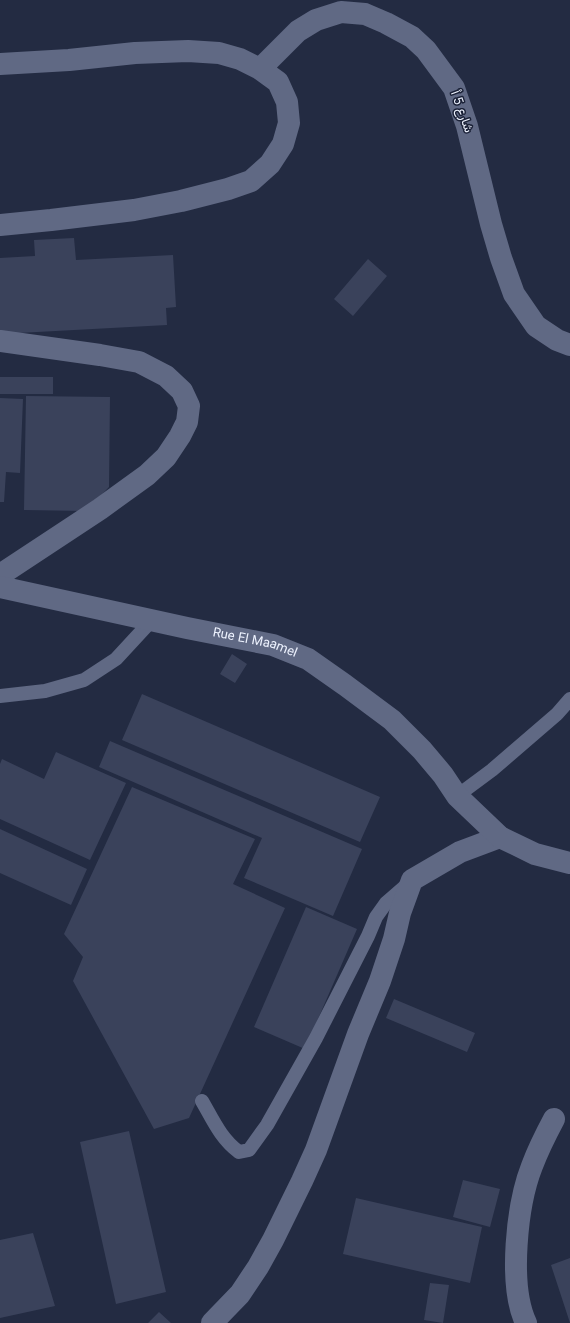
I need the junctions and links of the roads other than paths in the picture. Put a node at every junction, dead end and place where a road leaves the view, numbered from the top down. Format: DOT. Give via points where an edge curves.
graph roads {
  1 [pos="0,64"];
  2 [pos="260,69"];
  3 [pos="0,225"];
  4 [pos="0,341"];
  5 [pos="570,346"];
  6 [pos="0,574"];
  7 [pos="0,587"];
  8 [pos="152,620"];
  9 [pos="0,696"];
  10 [pos="570,699"];
  11 [pos="457,796"];
  12 [pos="500,837"];
  13 [pos="570,863"];
  14 [pos="412,880"];
  15 [pos="202,1101"];
  16 [pos="554,1118"];
  17 [pos="212,1323"];
  18 [pos="526,1323"];
  1 -- 2 [label="street" via="69,60 136,52 188,51 218,53 240,59"];
  2 -- 3 [label="street" via="278,82 287,102 289,123 283,144 275,157 251,181 181,201 134,210"];
  2 -- 5 [label="street, شارع 5 أ" via="298,31 316,20 341,12 365,14 412,37 426,50 454,88 467,126 491,224 514,294 536,326"];
  4 -- 6 [label="street" via="139,362 166,376 182,391 189,406 187,422 180,436 166,457 147,475"];
  7 -- 8 [label="street, Rue El Maamel"];
  8 -- 9 [label="lane" via="116,659 84,680 45,691"];
  8 -- 11 [label="street, Rue El Maamel" via="273,645 308,660 392,720 422,750"];
  10 -- 11 [label="lane" via="557,714 492,770"];
  11 -- 12 [label="street, Rue El Maamel"];
  12 -- 13 [label="street, Rue El Maamel" via="535,854"];
  12 -- 14 [label="street" via="460,852"];
  14 -- 15 [label="lane" via="386,903 376,917 316,1038 267,1125 249,1150 240,1152 230,1145"];
  14 -- 17 [label="street" via="380,981 313,1157 289,1210 258,1267 240,1294"];
  16 -- 18 [label="street" via="532,1167 524,1192 519,1224 516,1277 518,1300"];
}
